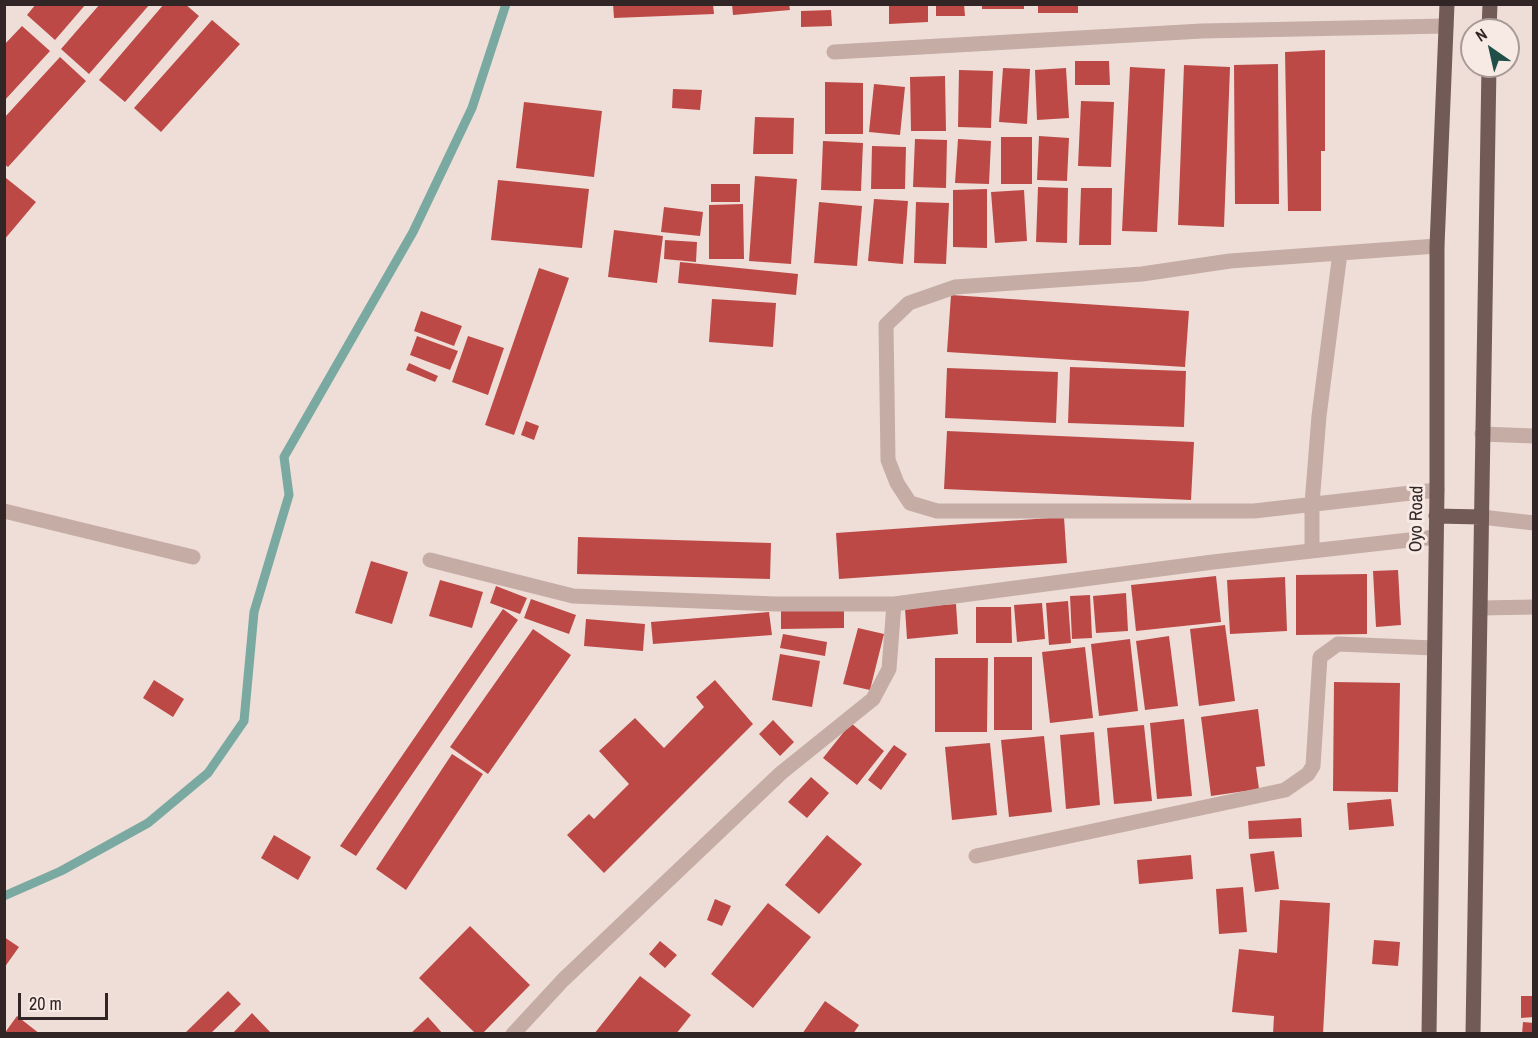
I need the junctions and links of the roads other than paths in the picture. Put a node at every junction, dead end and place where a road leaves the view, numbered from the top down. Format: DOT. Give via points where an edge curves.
graph roads {
  1 [pos="1447,4"];
  2 [pos="1446,26"];
  3 [pos="834,52"];
  4 [pos="1489,78"];
  5 [pos="1437,246"];
  6 [pos="1340,253"];
  7 [pos="1482,434"];
  8 [pos="1533,436"];
  9 [pos="1437,490"];
  10 [pos="1312,504"];
  11 [pos="4,511"];
  12 [pos="1436,516"];
  13 [pos="1481,517"];
  14 [pos="1533,523"];
  15 [pos="1436,537"];
  16 [pos="1312,551"];
  17 [pos="193,558"];
  18 [pos="430,560"];
  19 [pos="894,604"];
  20 [pos="1533,607"];
  21 [pos="1481,608"];
  22 [pos="1434,648"];
  23 [pos="976,856"];
  24 [pos="513,1034"];
  25 [pos="1429,1034"];
  26 [pos="1473,1034"];
  1 -- 2 [label="main road, Oyo Road"];
  2 -- 3 [label="street" via="1202,31"];
  2 -- 5 [label="main road, Oyo Road"];
  4 -- 7 [label="main road"];
  5 -- 6 [label="street"];
  5 -- 9 [label="main road, Oyo Road"];
  6 -- 10 [label="street"];
  6 -- 10 [label="street" via="1230,261 1142,274 955,287 909,303 886,325 888,460 910,503 938,511 1254,511"];
  7 -- 8 [label="street"];
  7 -- 13 [label="main road"];
  9 -- 10 [label="street"];
  9 -- 12 [label="main road, Oyo Road"];
  10 -- 16 [label="street"];
  11 -- 17 [label="street"];
  12 -- 13 [label="main road"];
  12 -- 15 [label="main road, Oyo Road"];
  13 -- 14 [label="street"];
  13 -- 21 [label="main road"];
  15 -- 16 [label="street"];
  15 -- 22 [label="main road, Oyo Road"];
  16 -- 19 [label="street"];
  18 -- 19 [label="street" via="573,596"];
  19 -- 24 [label="street" via="889,669 873,699 773,781 563,980"];
  20 -- 21 [label="street"];
  21 -- 26 [label="main road"];
  22 -- 23 [label="street" via="1338,644 1320,657 1313,766 1308,774 1285,789"];
  22 -- 25 [label="main road, Oyo Road"];
}
